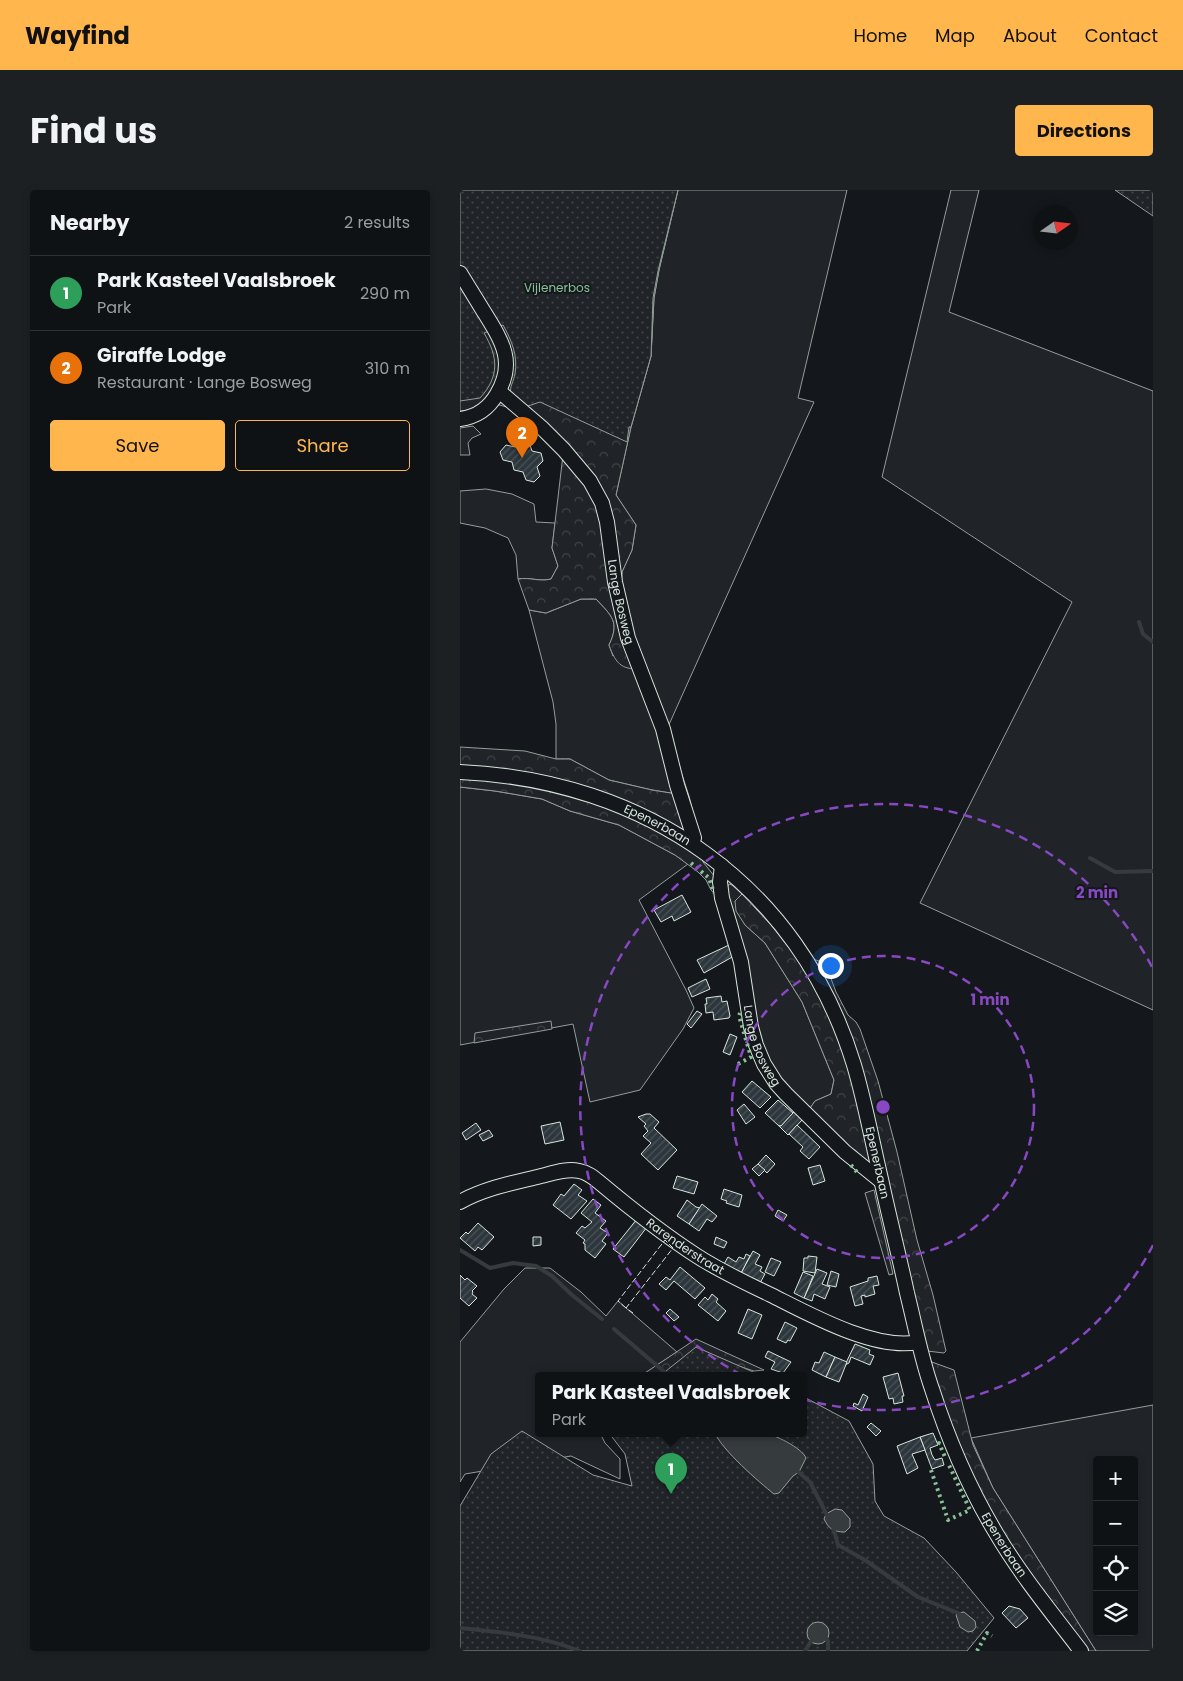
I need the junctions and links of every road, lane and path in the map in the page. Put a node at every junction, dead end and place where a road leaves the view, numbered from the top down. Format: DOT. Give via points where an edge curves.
graph roads {
  1 [pos="460,273"];
  2 [pos="499,391"];
  3 [pos="460,419"];
  4 [pos="460,772"];
  5 [pos="691,843"];
  6 [pos="722,866"];
  7 [pos="881,1181"];
  8 [pos="460,1202"];
  9 [pos="918,1342"];
  10 [pos="1081,1651"];
  1 -- 2 [label="street" via="499,336 507,359"];
  2 -- 3 [label="street" via="480,412"];
  2 -- 5 [label="street, Lange Bosweg" via="564,450 590,481 602,503 628,638 663,729 692,829 694,838"];
  4 -- 5 [label="street, Epenerbaan" via="538,780 578,790 643,816"];
  5 -- 6 [label="street, Epenerbaan"];
  6 -- 7 [label="street, Epenerbaan" via="779,924 804,958 830,1004 854,1066"];
  6 -- 7 [label="street, Lange Bosweg" via="722,898 741,962 756,1045 764,1064 786,1094 845,1152"];
  7 -- 9 [label="street, Epenerbaan"];
  8 -- 9 [label="street, Rarenderstraat" via="505,1184 566,1170 588,1173 680,1245 735,1278 853,1332 900,1344"];
  9 -- 10 [label="street, Epenerbaan" via="958,1460 983,1510 1013,1560"];
}
